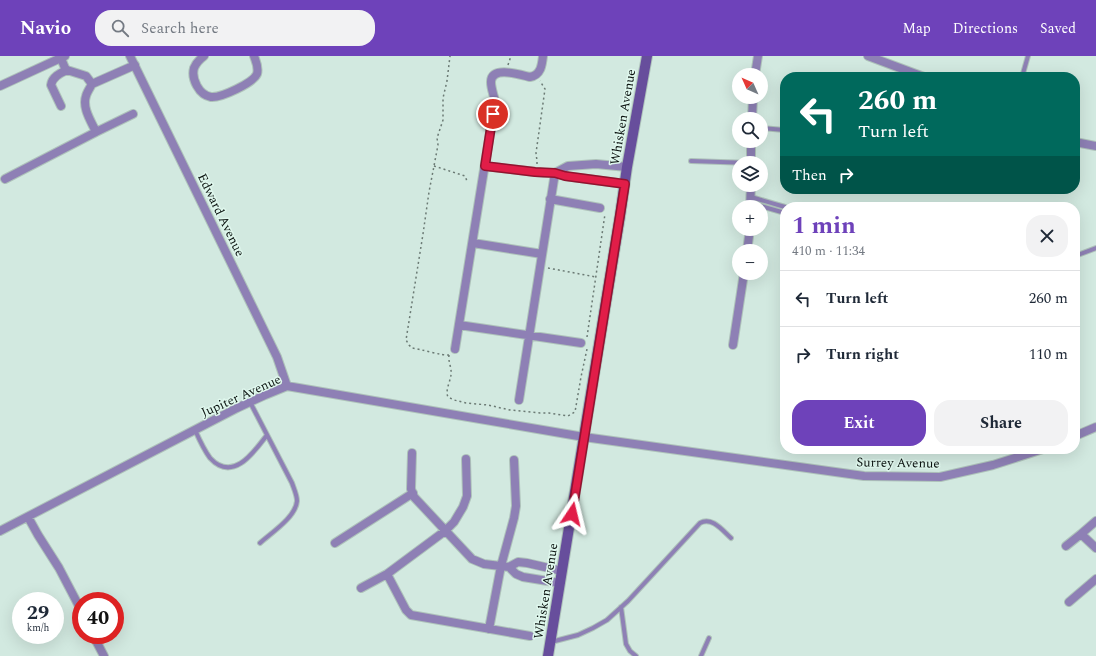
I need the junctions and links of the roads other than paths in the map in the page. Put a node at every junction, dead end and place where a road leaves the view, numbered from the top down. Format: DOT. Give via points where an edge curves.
graph roads {
  1 [pos="130,56"];
  2 [pos="204,56"];
  3 [pos="254,56"];
  4 [pos="543,56"];
  5 [pos="647,56"];
  6 [pos="752,56"];
  7 [pos="758,56"];
  8 [pos="868,56"];
  9 [pos="1028,56"];
  10 [pos="62,57"];
  11 [pos="134,65"];
  12 [pos="753,68"];
  13 [pos="755,68"];
  14 [pos="67,70"];
  15 [pos="911,72"];
  16 [pos="1023,72"];
  17 [pos="92,84"];
  18 [pos="0,86"];
  19 [pos="61,106"];
  20 [pos="132,114"];
  21 [pos="768,129"];
  22 [pos="780,130"];
  23 [pos="96,132"];
  24 [pos="1080,143"];
  25 [pos="1096,146"];
  26 [pos="691,161"];
  27 [pos="732,162"];
  28 [pos="485,166"];
  29 [pos="627,167"];
  30 [pos="555,173"];
  31 [pos="5,179"];
  32 [pos="625,184"];
  33 [pos="550,199"];
  34 [pos="768,205"];
  35 [pos="780,206"];
  36 [pos="600,208"];
  37 [pos="768,208"];
  38 [pos="780,211"];
  39 [pos="472,243"];
  40 [pos="1096,248"];
  41 [pos="542,254"];
  42 [pos="1080,254"];
  43 [pos="743,280"];
  44 [pos="459,325"];
  45 [pos="529,336"];
  46 [pos="586,343"];
  47 [pos="734,345"];
  48 [pos="452,352"];
  49 [pos="287,386"];
  50 [pos="519,400"];
  51 [pos="250,402"];
  52 [pos="1096,427"];
  53 [pos="195,430"];
  54 [pos="1080,434"];
  55 [pos="267,435"];
  56 [pos="584,437"];
  57 [pos="412,453"];
  58 [pos="1027,454"];
  59 [pos="466,459"];
  60 [pos="514,460"];
  61 [pos="413,493"];
  62 [pos="28,517"];
  63 [pos="1096,521"];
  64 [pos="0,531"];
  65 [pos="445,531"];
  66 [pos="1081,534"];
  67 [pos="731,538"];
  68 [pos="260,543"];
  69 [pos="335,543"];
  70 [pos="1066,546"];
  71 [pos="1096,548"];
  72 [pos="540,566"];
  73 [pos="505,567"];
  74 [pos="562,571"];
  75 [pos="387,574"];
  76 [pos="537,579"];
  77 [pos="1096,579"];
  78 [pos="560,583"];
  79 [pos="361,588"];
  80 [pos="72,593"];
  81 [pos="1069,602"];
  82 [pos="621,607"];
  83 [pos="489,629"];
  84 [pos="530,636"];
  85 [pos="709,638"];
  86 [pos="550,642"];
  87 [pos="98,644"];
  88 [pos="104,656"];
  89 [pos="548,656"];
  90 [pos="636,656"];
  91 [pos="701,656"];
  1 -- 11 [label="street, Edward Avenue"];
  2 -- 3 [label="street" via="194,68 194,77 198,89 210,97 220,96 251,81 256,76 258,68"];
  4 -- 28 [label="street" via="540,72 534,77 499,72 491,78 495,102"];
  5 -- 29 [label="street, Whisken Avenue"];
  6 -- 12 [label="street"];
  7 -- 13 [label="street"];
  8 -- 15 [label="street"];
  9 -- 16 [label="lane"];
  10 -- 14 [label="street"];
  10 -- 18 [label="street"];
  11 -- 17 [label="street"];
  11 -- 49 [label="street, Edward Avenue" via="277,357"];
  14 -- 17 [label="street" via="86,76"];
  14 -- 19 [label="street" via="51,82"];
  17 -- 23 [label="street" via="85,103"];
  20 -- 23 [label="street"];
  21 -- 22 [label="lane"];
  23 -- 31 [label="street"];
  24 -- 25 [label="street"];
  26 -- 27 [label="lane"];
  28 -- 30 [label="street"];
  28 -- 39 [label="street"];
  29 -- 30 [label="street" via="596,164 568,166"];
  29 -- 32 [label="street, Whisken Avenue"];
  30 -- 32 [label="street"];
  30 -- 33 [label="street"];
  32 -- 56 [label="street, Whisken Avenue"];
  33 -- 36 [label="street"];
  33 -- 41 [label="street"];
  34 -- 35 [label="lane"];
  37 -- 38 [label="lane"];
  39 -- 41 [label="street"];
  39 -- 44 [label="street"];
  40 -- 42 [label="lane"];
  41 -- 45 [label="street"];
  43 -- 47 [label="street"];
  44 -- 45 [label="street"];
  44 -- 48 [label="street"];
  45 -- 46 [label="street"];
  45 -- 50 [label="street"];
  49 -- 51 [label="street, Jupiter Avenue"];
  49 -- 56 [label="street, Jupiter Avenue"];
  51 -- 53 [label="street, Jupiter Avenue"];
  51 -- 55 [label="lane"];
  52 -- 54 [label="street"];
  53 -- 55 [label="lane" via="209,456 224,467 233,466 249,458"];
  53 -- 62 [label="street, Jupiter Avenue"];
  55 -- 68 [label="lane" via="292,483 297,502 288,519"];
  56 -- 58 [label="street, Surrey Avenue" via="864,476 940,477"];
  56 -- 74 [label="street, Whisken Avenue"];
  57 -- 61 [label="street"];
  59 -- 65 [label="street" via="467,496 464,507"];
  60 -- 73 [label="street" via="516,506"];
  61 -- 65 [label="street"];
  61 -- 69 [label="street"];
  62 -- 64 [label="street, Jupiter Avenue"];
  62 -- 80 [label="street"];
  63 -- 66 [label="street"];
  65 -- 73 [label="street" via="472,559 484,564"];
  65 -- 75 [label="street"];
  66 -- 70 [label="street"];
  66 -- 71 [label="street"];
  67 -- 82 [label="lane" via="714,523 703,521"];
  72 -- 73 [label="street" via="518,562"];
  72 -- 74 [label="street"];
  72 -- 76 [label="street"];
  73 -- 76 [label="street" via="523,577"];
  73 -- 83 [label="street"];
  74 -- 78 [label="street, Whisken Avenue"];
  75 -- 79 [label="street"];
  75 -- 83 [label="street" via="411,615"];
  76 -- 78 [label="street"];
  77 -- 81 [label="street"];
  78 -- 86 [label="street, Whisken Avenue"];
  82 -- 86 [label="lane" via="593,628 578,635"];
  82 -- 90 [label="lane" via="626,644"];
  83 -- 84 [label="street"];
  85 -- 91 [label="lane"];
  86 -- 89 [label="street, Whisken Avenue"];
  87 -- 88 [label="street"];
}
